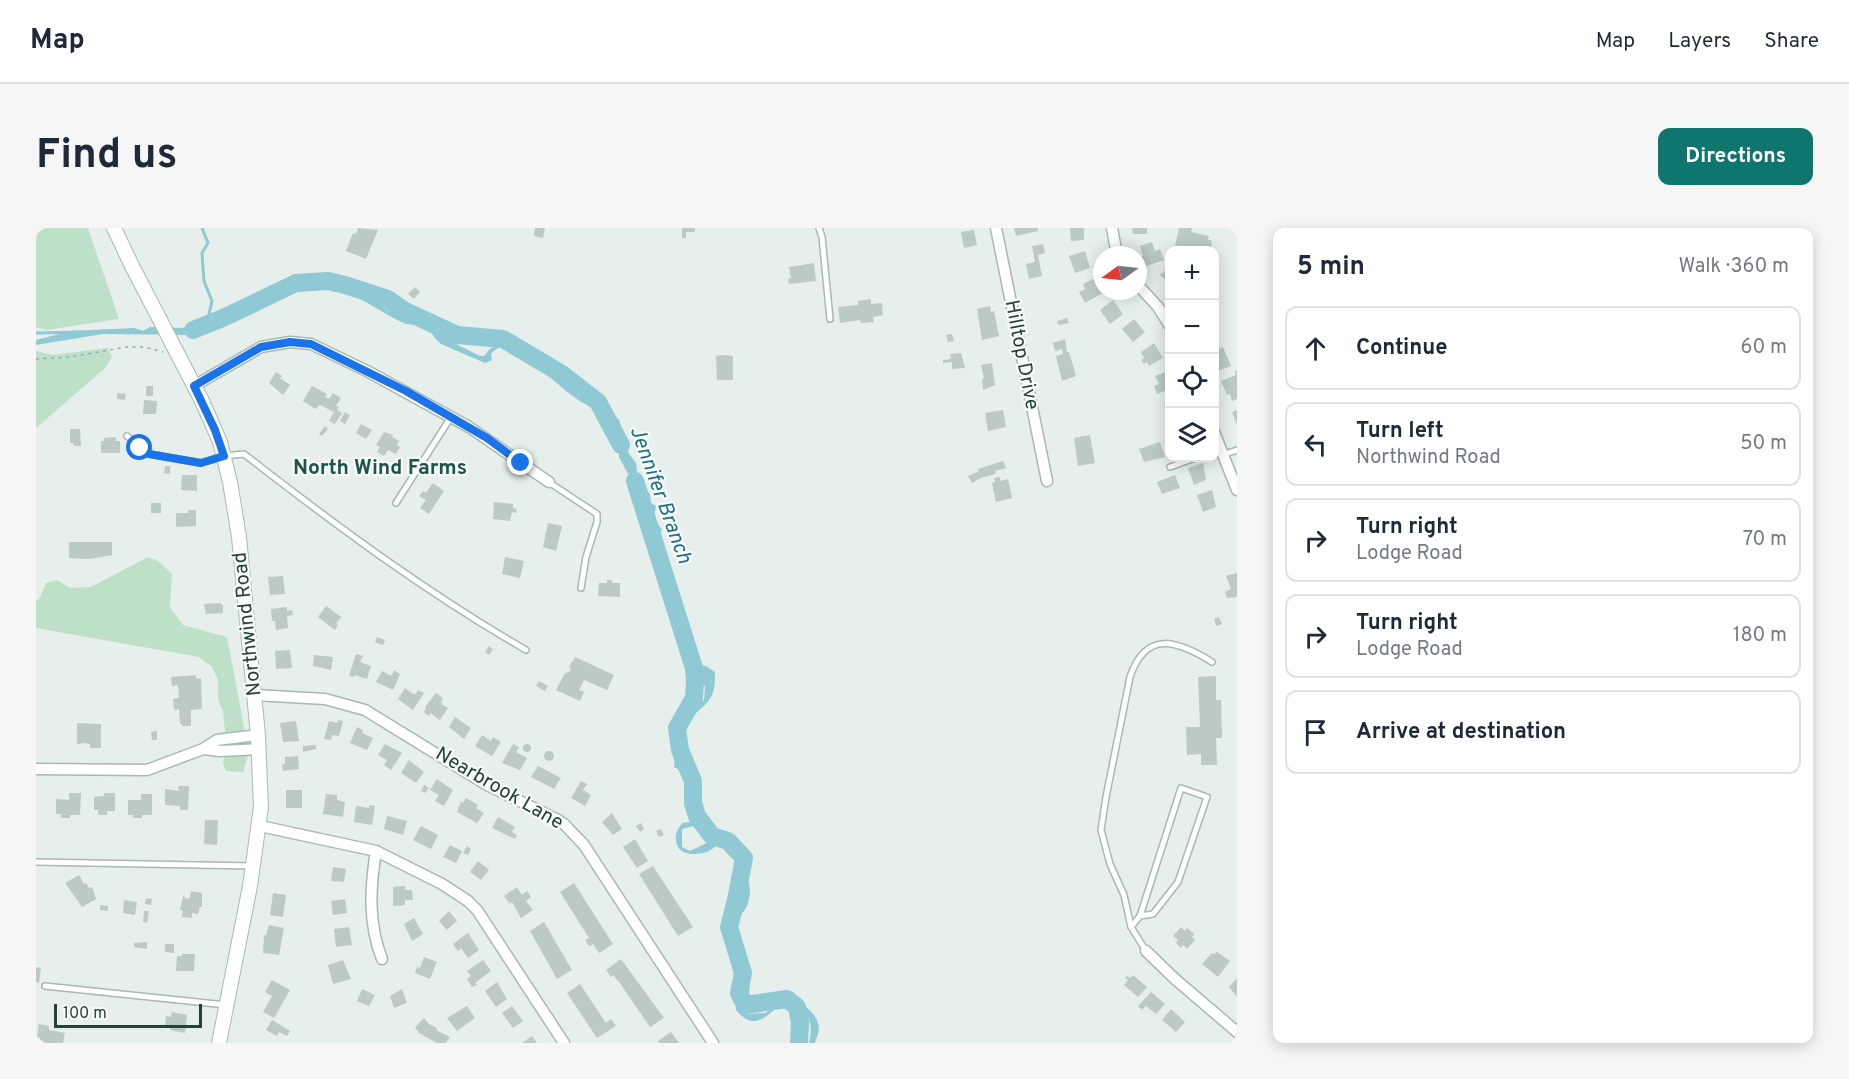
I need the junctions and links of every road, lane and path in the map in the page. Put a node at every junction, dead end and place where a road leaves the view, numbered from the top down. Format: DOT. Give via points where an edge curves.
graph roads {
  1 [pos="114,228"];
  2 [pos="819,228"];
  3 [pos="996,228"];
  4 [pos="1112,228"];
  5 [pos="1116,246"];
  6 [pos="1147,295"];
  7 [pos="1165,318"];
  8 [pos="830,319"];
  9 [pos="173,346"];
  10 [pos="36,359"];
  11 [pos="194,386"];
  12 [pos="451,417"];
  13 [pos="127,436"];
  14 [pos="1237,450"];
  15 [pos="1219,451"];
  16 [pos="224,456"];
  17 [pos="1184,462"];
  18 [pos="1170,467"];
  19 [pos="1047,481"];
  20 [pos="549,482"];
  21 [pos="1237,490"];
  22 [pos="396,503"];
  23 [pos="581,588"];
  24 [pos="526,650"];
  25 [pos="1212,662"];
  26 [pos="255,695"];
  27 [pos="258,735"];
  28 [pos="204,749"];
  29 [pos="259,749"];
  30 [pos="36,769"];
  31 [pos="260,826"];
  32 [pos="376,851"];
  33 [pos="36,862"];
  34 [pos="254,866"];
  35 [pos="1140,916"];
  36 [pos="1131,927"];
  37 [pos="1146,951"];
  38 [pos="382,959"];
  39 [pos="45,986"];
  40 [pos="226,1005"];
  41 [pos="1237,1032"];
  42 [pos="219,1043"];
  43 [pos="564,1043"];
  44 [pos="713,1043"];
  1 -- 9 [label="street, Northwind Road"];
  2 -- 8 [label="lane"];
  3 -- 19 [label="street, Hilltop Drive"];
  4 -- 5 [label="street"];
  6 -- 7 [label="street"];
  9 -- 10 [label="path" via="162,353 127,347"];
  9 -- 11 [label="street, Northwind Road"];
  11 -- 12 [label="street" via="261,347 290,342 311,344"];
  11 -- 16 [label="street, Northwind Road"];
  12 -- 20 [label="street"];
  12 -- 22 [label="lane"];
  13 -- 16 [label="lane" via="149,454 201,463"];
  14 -- 15 [label="lane"];
  15 -- 21 [label="street"];
  16 -- 24 [label="lane" via="244,454 319,512 482,625"];
  16 -- 26 [label="street, Northwind Road" via="239,537"];
  17 -- 18 [label="lane"];
  20 -- 23 [label="lane" via="597,514"];
  25 -- 36 [label="lane" via="1183,646 1157,644 1140,654 1134,663 1101,830"];
  26 -- 27 [label="street, Northwind Road"];
  26 -- 44 [label="street, Nearbrook Lane" via="325,699 365,710 487,785 564,824 584,845"];
  27 -- 28 [label="street" via="217,740"];
  27 -- 29 [label="street, Northwind Road"];
  28 -- 29 [label="street"];
  28 -- 30 [label="street" via="147,771"];
  29 -- 31 [label="street, Northwind Road"];
  31 -- 32 [label="street"];
  31 -- 34 [label="street, Northwind Road"];
  32 -- 38 [label="street" via="370,903"];
  32 -- 43 [label="street" via="442,884 477,910"];
  33 -- 34 [label="lane"];
  34 -- 40 [label="street, Northwind Road"];
  35 -- 35 [label="lane" via="1181,788 1207,797 1178,882 1153,914"];
  35 -- 36 [label="lane"];
  36 -- 37 [label="lane"];
  37 -- 41 [label="street"];
  39 -- 40 [label="lane"];
  40 -- 42 [label="street, Northwind Road"];
}
